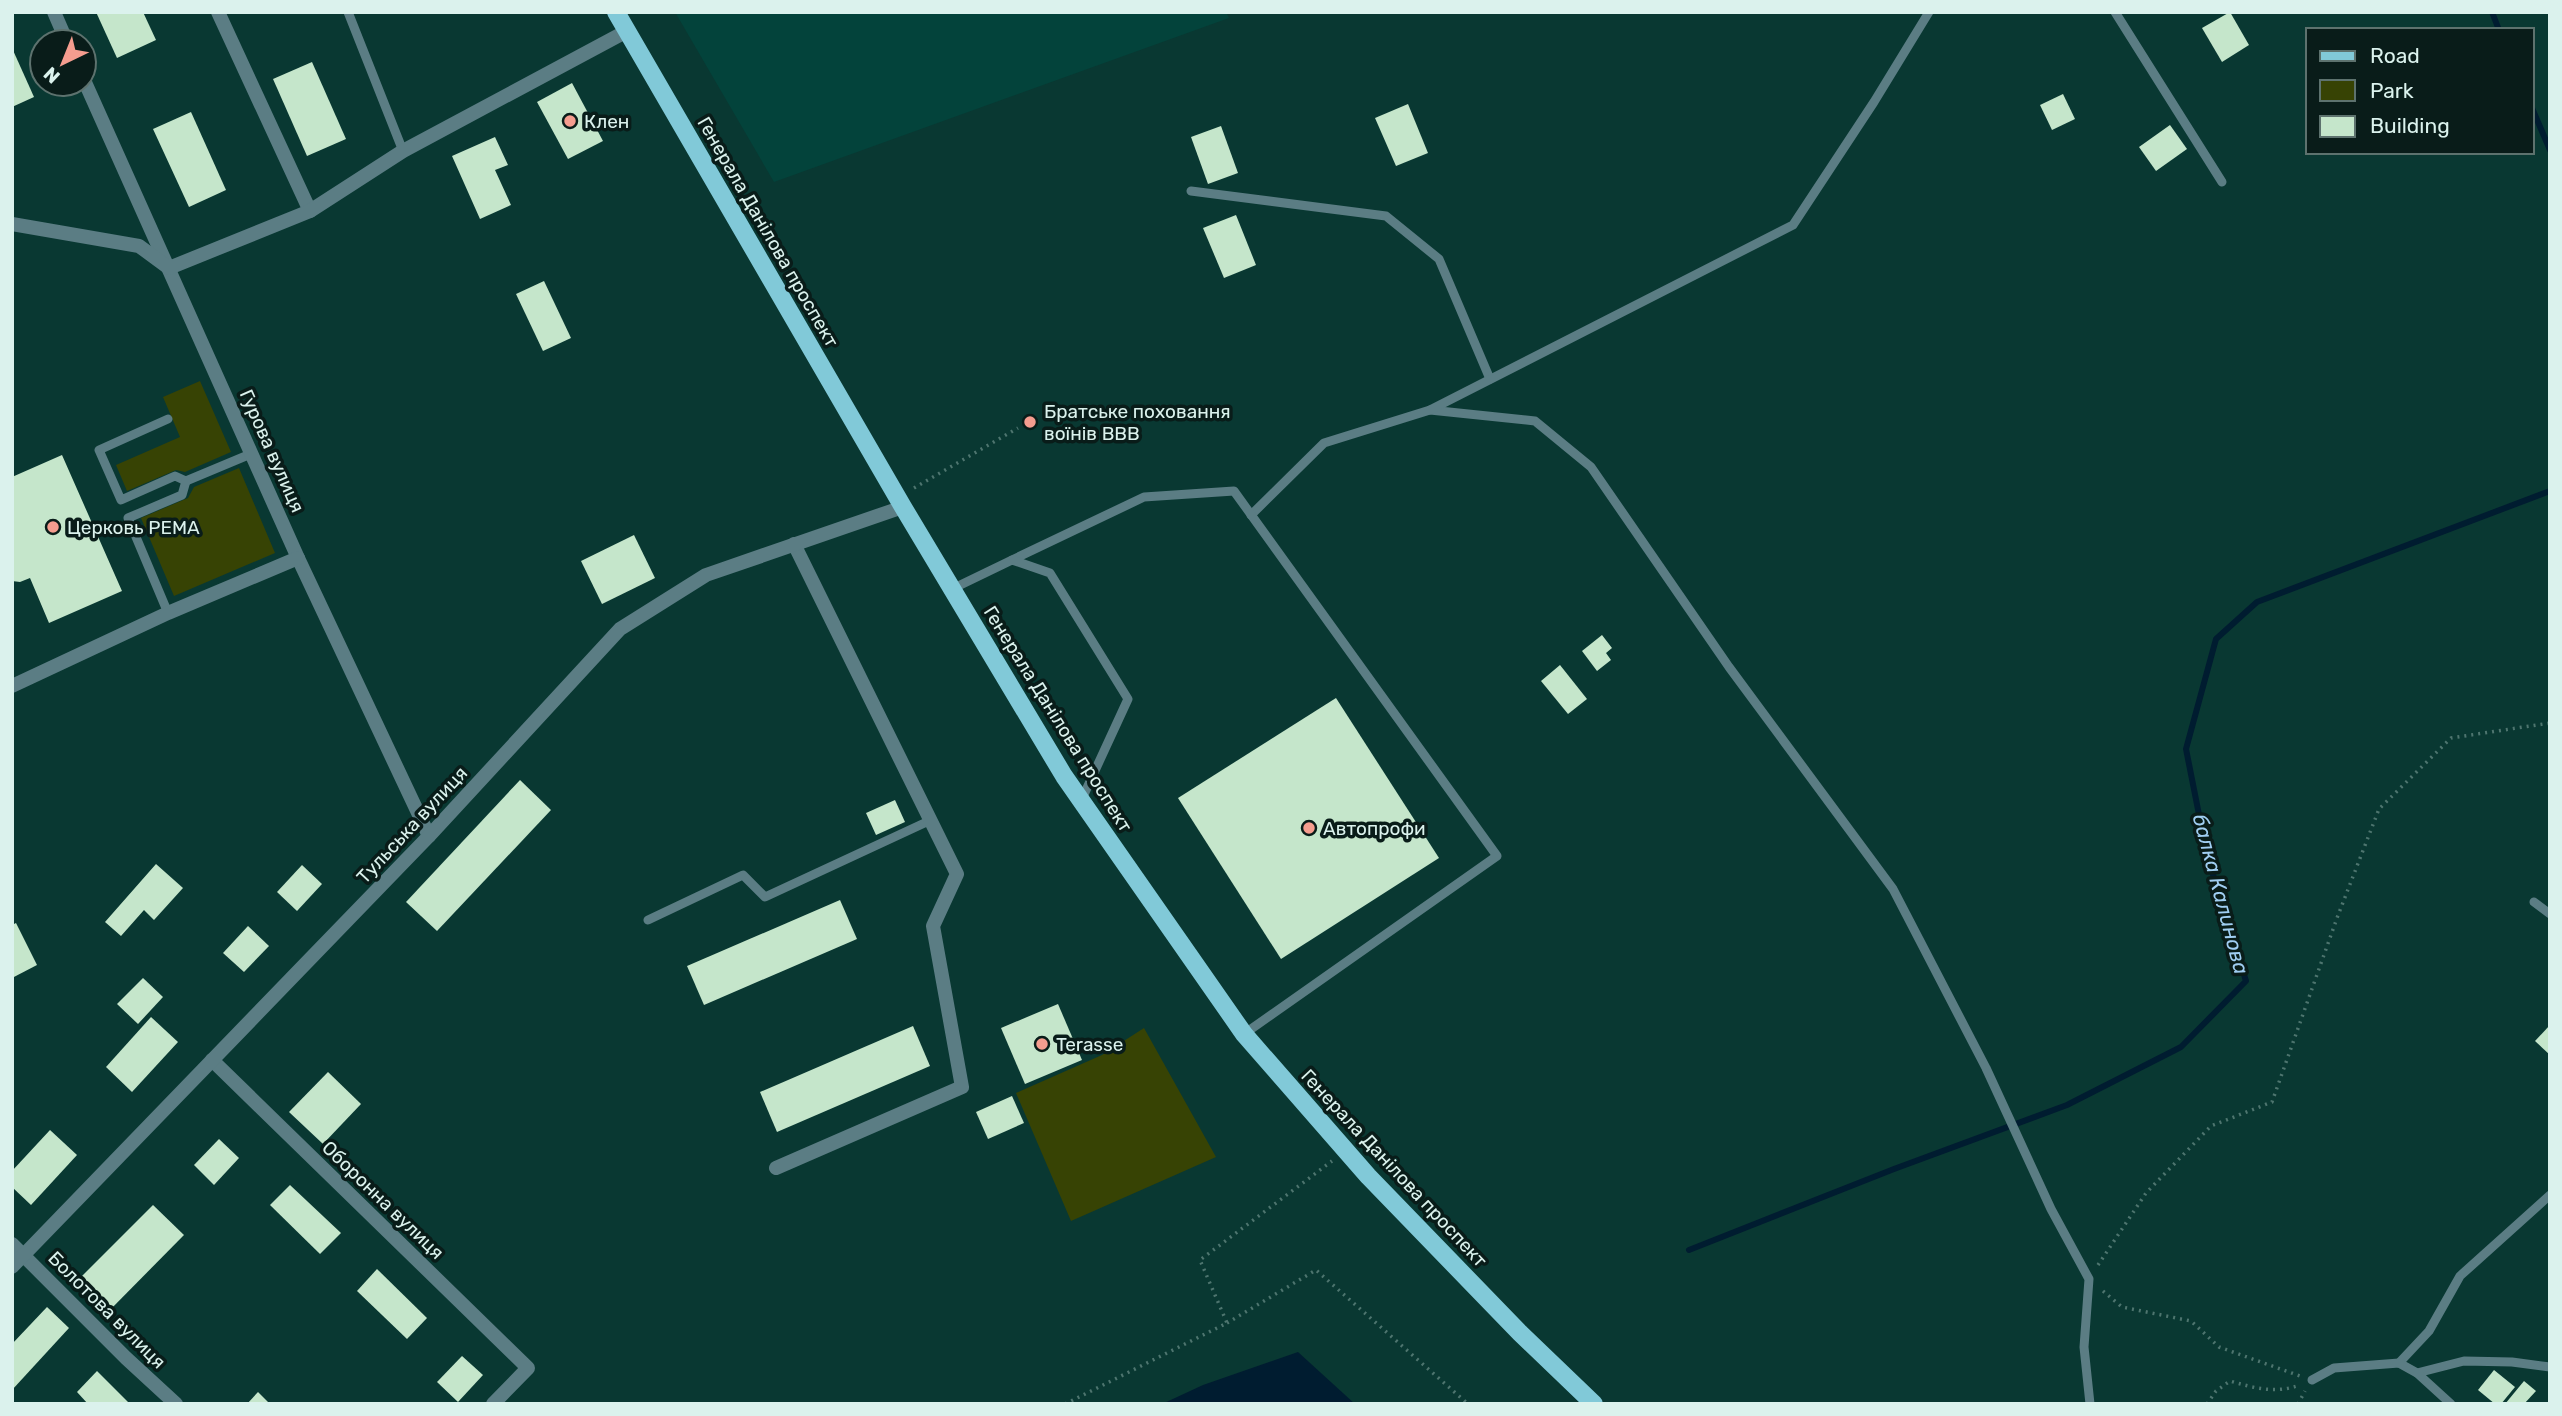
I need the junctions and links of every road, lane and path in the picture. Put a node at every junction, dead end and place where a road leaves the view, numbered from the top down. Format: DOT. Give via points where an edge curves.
graph roads {
  1 [pos="218,12"];
  2 [pos="348,12"];
  3 [pos="617,12"];
  4 [pos="1929,12"];
  5 [pos="2115,12"];
  6 [pos="627,31"];
  7 [pos="92,98"];
  8 [pos="403,150"];
  9 [pos="2221,182"];
  10 [pos="1191,191"];
  11 [pos="310,211"];
  12 [pos="12,224"];
  13 [pos="169,268"];
  14 [pos="1490,379"];
  15 [pos="1430,410"];
  16 [pos="168,419"];
  17 [pos="1018,428"];
  18 [pos="253,453"];
  19 [pos="186,481"];
  20 [pos="900,502"];
  21 [pos="1251,515"];
  22 [pos="794,544"];
  23 [pos="298,558"];
  24 [pos="1012,560"];
  25 [pos="952,589"];
  26 [pos="168,613"];
  27 [pos="12,686"];
  28 [pos="2550,723"];
  29 [pos="1081,801"];
  30 [pos="932,820"];
  31 [pos="429,836"];
  32 [pos="2534,902"];
  33 [pos="2550,914"];
  34 [pos="648,920"];
  35 [pos="1244,1034"];
  36 [pos="212,1060"];
  37 [pos="1346,1151"];
  38 [pos="776,1167"];
  39 [pos="2550,1195"];
  40 [pos="12,1244"];
  41 [pos="24,1255"];
  42 [pos="12,1267"];
  43 [pos="2089,1279"];
  44 [pos="1227,1323"];
  45 [pos="2399,1363"];
  46 [pos="2550,1367"];
  47 [pos="2417,1373"];
  48 [pos="2312,1380"];
  49 [pos="176,1404"];
  50 [pos="493,1404"];
  51 [pos="1065,1404"];
  52 [pos="1468,1404"];
  53 [pos="1594,1404"];
  54 [pos="2090,1404"];
  55 [pos="2207,1404"];
  56 [pos="2451,1404"];
  1 -- 11 [label="street"];
  2 -- 8 [label="lane"];
  3 -- 6 [label="main road, Генерала Данілова проспект"];
  4 -- 14 [label="lane" via="1793,225"];
  5 -- 9 [label="lane"];
  6 -- 8 [label="street"];
  6 -- 20 [label="main road, Генерала Данілова проспект"];
  7 -- 13 [label="street, Гурова вулиця"];
  8 -- 11 [label="street"];
  10 -- 14 [label="lane" via="1386,216 1439,259"];
  11 -- 13 [label="street"];
  12 -- 13 [label="street" via="139,246"];
  13 -- 18 [label="street, Гурова вулиця"];
  14 -- 15 [label="lane"];
  15 -- 21 [label="lane" via="1324,443"];
  15 -- 43 [label="lane" via="1535,421 1591,467 1729,667 1892,889"];
  16 -- 19 [label="lane" via="99,450 121,500 175,476"];
  17 -- 20 [label="path"];
  18 -- 19 [label="lane"];
  18 -- 23 [label="street, Гурова вулиця"];
  19 -- 26 [label="lane" via="182,495 128,518"];
  20 -- 22 [label="street, Тульська вулиця"];
  20 -- 25 [label="main road, Генерала Данілова проспект"];
  21 -- 24 [label="lane" via="1234,491 1144,497"];
  21 -- 35 [label="lane" via="1497,856"];
  22 -- 30 [label="street"];
  22 -- 31 [label="street, Тульська вулиця" via="706,575 620,629"];
  23 -- 26 [label="street"];
  23 -- 31 [label="street, Гурова вулиця"];
  24 -- 25 [label="lane"];
  24 -- 29 [label="lane" via="1050,573 1128,699"];
  25 -- 29 [label="main road, Генерала Данілова проспект"];
  26 -- 27 [label="street"];
  28 -- 43 [label="path" via="2451,738 2379,809 2272,1102 2211,1126 2146,1193"];
  29 -- 35 [label="main road, Генерала Данілова проспект"];
  30 -- 34 [label="lane" via="765,897 743,875"];
  30 -- 38 [label="street" via="957,874 933,926 962,1087"];
  31 -- 36 [label="street, Тульська вулиця"];
  32 -- 33 [label="lane"];
  35 -- 37 [label="main road, Генерала Данілова проспект"];
  36 -- 41 [label="street, Тульська вулиця"];
  36 -- 50 [label="street, Оборонна вулиця" via="528,1368"];
  37 -- 44 [label="path" via="1200,1259"];
  37 -- 53 [label="main road, Генерала Данілова проспект"];
  39 -- 45 [label="lane" via="2460,1276 2429,1331"];
  40 -- 41 [label="street, Болотова вулиця"];
  41 -- 42 [label="street, Тульська вулиця"];
  41 -- 49 [label="street, Болотова вулиця"];
  43 -- 48 [label="path" via="2122,1307 2191,1321 2219,1347"];
  43 -- 54 [label="lane" via="2084,1347"];
  44 -- 51 [label="path"];
  44 -- 52 [label="path" via="1315,1270"];
  45 -- 47 [label="lane"];
  45 -- 48 [label="lane" via="2334,1368"];
  46 -- 47 [label="lane" via="2464,1361"];
  47 -- 56 [label="lane"];
  48 -- 55 [label="path" via="2287,1390 2258,1390 2230,1381"];
}
